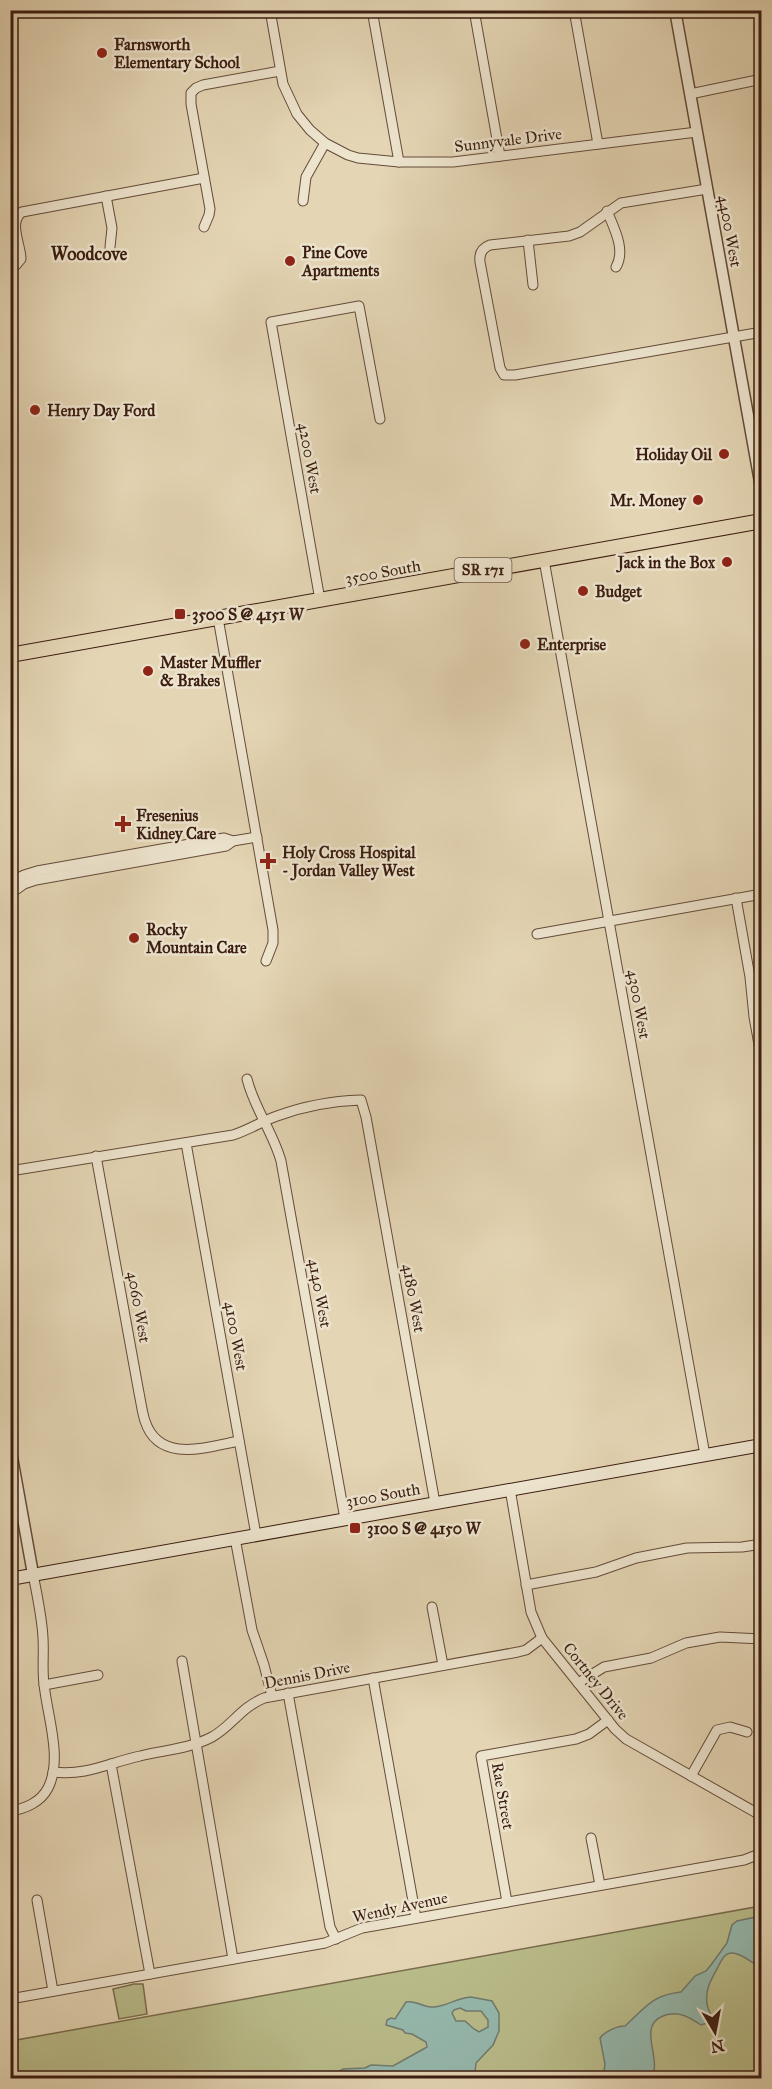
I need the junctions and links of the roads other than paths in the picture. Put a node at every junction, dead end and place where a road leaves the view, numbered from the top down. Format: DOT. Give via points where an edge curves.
graph roads {
  1 [pos="270,10"];
  2 [pos="372,10"];
  3 [pos="474,10"];
  4 [pos="574,10"];
  5 [pos="675,10"];
  6 [pos="280,71"];
  7 [pos="762,79"];
  8 [pos="690,94"];
  9 [pos="10,109"];
  10 [pos="12,123"];
  11 [pos="697,132"];
  12 [pos="325,143"];
  13 [pos="598,144"];
  14 [pos="500,156"];
  15 [pos="399,162"];
  16 [pos="204,178"];
  17 [pos="707,189"];
  18 [pos="106,196"];
  19 [pos="303,201"];
  20 [pos="607,211"];
  21 [pos="204,227"];
  22 [pos="528,240"];
  23 [pos="111,247"];
  24 [pos="10,267"];
  25 [pos="615,267"];
  26 [pos="533,285"];
  27 [pos="762,332"];
  28 [pos="734,336"];
  29 [pos="380,419"];
  30 [pos="762,493"];
  31 [pos="762,521"];
  32 [pos="544,560"];
  33 [pos="320,600"];
  34 [pos="218,618"];
  35 [pos="10,655"];
  36 [pos="257,837"];
  37 [pos="233,841"];
  38 [pos="10,882"];
  39 [pos="10,894"];
  40 [pos="762,894"];
  41 [pos="736,898"];
  42 [pos="609,922"];
  43 [pos="537,934"];
  44 [pos="266,961"];
  45 [pos="762,1061"];
  46 [pos="247,1079"];
  47 [pos="264,1122"];
  48 [pos="186,1143"];
  49 [pos="96,1156"];
  50 [pos="10,1171"];
  51 [pos="239,1441"];
  52 [pos="762,1444"];
  53 [pos="10,1446"];
  54 [pos="705,1455"];
  55 [pos="510,1490"];
  56 [pos="435,1503"];
  57 [pos="345,1519"];
  58 [pos="256,1535"];
  59 [pos="235,1538"];
  60 [pos="762,1544"];
  61 [pos="33,1574"];
  62 [pos="10,1580"];
  63 [pos="526,1585"];
  64 [pos="432,1607"];
  65 [pos="542,1638"];
  66 [pos="762,1638"];
  67 [pos="182,1661"];
  68 [pos="442,1665"];
  69 [pos="98,1676"];
  70 [pos="373,1678"];
  71 [pos="578,1683"];
  72 [pos="44,1685"];
  73 [pos="288,1693"];
  74 [pos="272,1696"];
  75 [pos="608,1720"];
  76 [pos="747,1732"];
  77 [pos="195,1744"];
  78 [pos="111,1764"];
  79 [pos="53,1772"];
  80 [pos="691,1776"];
  81 [pos="10,1811"];
  82 [pos="762,1816"];
  83 [pos="591,1838"];
  84 [pos="762,1853"];
  85 [pos="600,1885"];
  86 [pos="37,1900"];
  87 [pos="507,1902"];
  88 [pos="416,1918"];
  89 [pos="336,1939"];
  90 [pos="233,1959"];
  91 [pos="150,1974"];
  92 [pos="53,1991"];
  93 [pos="10,1999"];
  1 -- 6 [label="street, Sunnyvale Drive"];
  2 -- 15 [label="street"];
  3 -- 14 [label="street"];
  4 -- 13 [label="street"];
  5 -- 8 [label="street, 4400 West"];
  6 -- 12 [label="street, Sunnyvale Drive" via="297,114"];
  6 -- 16 [label="street" via="193,90 191,104"];
  7 -- 8 [label="street"];
  8 -- 11 [label="street, 4400 West"];
  9 -- 10 [label="street"];
  11 -- 13 [label="street, Sunnyvale Drive"];
  11 -- 17 [label="street, 4400 West"];
  12 -- 15 [label="street, Sunnyvale Drive" via="358,158"];
  12 -- 19 [label="street" via="308,172"];
  13 -- 14 [label="street, Sunnyvale Drive"];
  14 -- 15 [label="street, Sunnyvale Drive" via="443,163"];
  16 -- 18 [label="street"];
  16 -- 21 [label="street" via="210,212"];
  17 -- 20 [label="street" via="621,203"];
  17 -- 28 [label="street, 4400 West"];
  18 -- 23 [label="street"];
  18 -- 24 [label="street" via="20,214 15,222 21,259"];
  20 -- 22 [label="street" via="580,232"];
  20 -- 25 [label="street" via="620,252"];
  22 -- 26 [label="street"];
  22 -- 28 [label="street" via="487,246 479,258 500,368 508,376"];
  27 -- 28 [label="street"];
  28 -- 30 [label="street, 4400 West"];
  29 -- 33 [label="street, 4200 West" via="359,306 271,322"];
  31 -- 32 [label="main road, 3500 South / SR 171"];
  32 -- 33 [label="main road, 3500 South / SR 171"];
  32 -- 42 [label="street, 4300 West"];
  33 -- 34 [label="main road, 3500 South / SR 171"];
  34 -- 35 [label="main road, 3500 South / SR 171"];
  34 -- 36 [label="street"];
  36 -- 37 [label="street"];
  36 -- 44 [label="street" via="273,936"];
  37 -- 38 [label="street" via="224,838 37,871"];
  37 -- 39 [label="street" via="226,846 36,880"];
  40 -- 41 [label="street"];
  41 -- 42 [label="street"];
  41 -- 45 [label="street"];
  42 -- 43 [label="street"];
  42 -- 54 [label="street, 4300 West"];
  46 -- 47 [label="street, 4140 West"];
  47 -- 48 [label="street" via="233,1135"];
  47 -- 56 [label="street, 4180 West" via="303,1107 361,1100"];
  47 -- 57 [label="street, 4140 West" via="276,1143 283,1172"];
  48 -- 49 [label="street"];
  48 -- 51 [label="street, 4100 West"];
  49 -- 50 [label="street"];
  49 -- 51 [label="street, 4060 West" via="150,1432 176,1450 198,1450"];
  51 -- 58 [label="street, 4100 West"];
  52 -- 54 [label="main road, 3100 South"];
  53 -- 61 [label="street"];
  54 -- 55 [label="main road, 3100 South"];
  55 -- 56 [label="main road, 3100 South"];
  55 -- 63 [label="street, Cortney Drive"];
  56 -- 57 [label="main road, 3100 South"];
  57 -- 58 [label="main road, 3100 South"];
  58 -- 59 [label="main road, 3100 South"];
  59 -- 61 [label="main road, 3100 South"];
  59 -- 74 [label="street" via="252,1630"];
  60 -- 63 [label="street" via="687,1548 636,1558 596,1572"];
  61 -- 62 [label="main road, 3100 South"];
  61 -- 72 [label="street" via="43,1632"];
  63 -- 65 [label="street, Cortney Drive"];
  64 -- 68 [label="street"];
  65 -- 68 [label="street, Dennis Drive" via="522,1651"];
  65 -- 71 [label="street, Cortney Drive"];
  66 -- 71 [label="street" via="720,1637 686,1642 655,1656 604,1667"];
  67 -- 77 [label="street"];
  68 -- 70 [label="street, Dennis Drive"];
  69 -- 72 [label="street"];
  70 -- 73 [label="street, Dennis Drive"];
  70 -- 88 [label="street"];
  71 -- 75 [label="street, Cortney Drive"];
  72 -- 79 [label="street" via="53,1741"];
  73 -- 74 [label="street, Dennis Drive"];
  73 -- 89 [label="street" via="330,1927"];
  74 -- 77 [label="street, Dennis Drive" via="249,1705 218,1733"];
  75 -- 80 [label="street, Cortney Drive" via="632,1743"];
  75 -- 87 [label="street, Rae Street" via="576,1739 481,1756"];
  76 -- 80 [label="street" via="730,1726 717,1730"];
  77 -- 78 [label="street, Dennis Drive"];
  77 -- 90 [label="street"];
  78 -- 79 [label="street, Dennis Drive" via="79,1773"];
  78 -- 91 [label="street"];
  79 -- 81 [label="street" via="40,1798"];
  80 -- 82 [label="street, Cortney Drive"];
  83 -- 85 [label="street"];
  84 -- 85 [label="street, Wendy Avenue" via="744,1860"];
  85 -- 87 [label="street, Wendy Avenue"];
  86 -- 92 [label="street"];
  87 -- 88 [label="street, Wendy Avenue"];
  88 -- 89 [label="street, Wendy Avenue" via="359,1928"];
  89 -- 90 [label="street, Wendy Avenue"];
  90 -- 91 [label="street, Wendy Avenue"];
  91 -- 92 [label="street, Wendy Avenue"];
  92 -- 93 [label="street, Wendy Avenue"];
}
